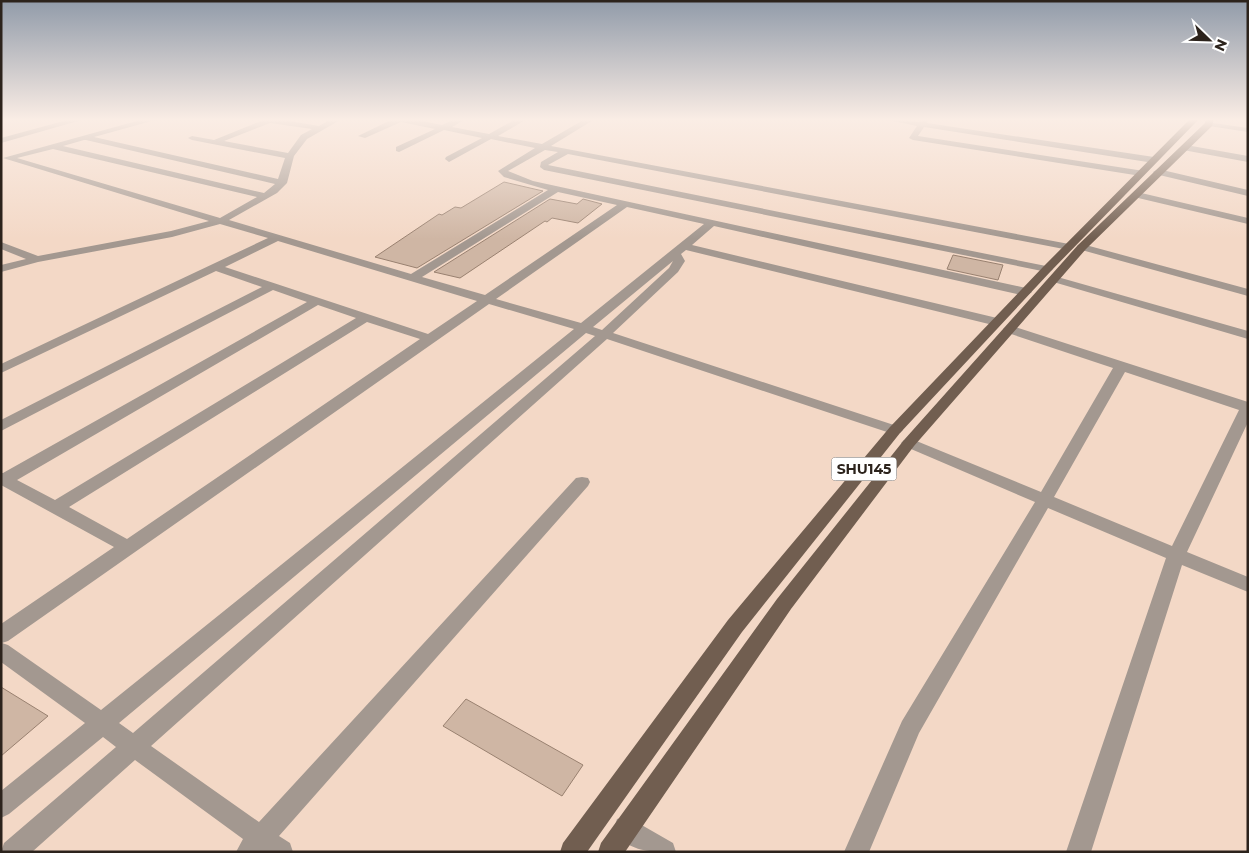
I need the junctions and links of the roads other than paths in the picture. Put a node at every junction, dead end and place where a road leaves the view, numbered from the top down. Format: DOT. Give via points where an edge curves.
graph roads {
  1 [pos="4,159"];
  2 [pos="107,159"];
  3 [pos="177,159"];
  4 [pos="289,159"];
  5 [pos="522,159"];
  6 [pos="553,159"];
  7 [pos="602,159"];
  8 [pos="1053,159"];
  9 [pos="1122,159"];
  10 [pos="1164,159"];
  11 [pos="1168,159"];
  12 [pos="1156,166"];
  13 [pos="1141,172"];
  14 [pos="282,183"];
  15 [pos="557,188"];
  16 [pos="671,193"];
  17 [pos="1248,193"];
  18 [pos="1137,195"];
  19 [pos="265,196"];
  20 [pos="625,204"];
  21 [pos="651,209"];
  22 [pos="221,221"];
  23 [pos="1248,221"];
  24 [pos="712,223"];
  25 [pos="277,238"];
  26 [pos="1,246"];
  27 [pos="1076,247"];
  28 [pos="679,250"];
  29 [pos="37,259"];
  30 [pos="215,267"];
  31 [pos="1,268"];
  32 [pos="1051,274"];
  33 [pos="412,278"];
  34 [pos="272,286"];
  35 [pos="1026,292"];
  36 [pos="1248,293"];
  37 [pos="484,299"];
  38 [pos="317,301"];
  39 [pos="366,317"];
  40 [pos="1003,326"];
  41 [pos="584,329"];
  42 [pos="603,334"];
  43 [pos="1248,334"];
  44 [pos="428,338"];
  45 [pos="1121,366"];
  46 [pos="1,369"];
  47 [pos="1247,407"];
  48 [pos="1,426"];
  49 [pos="895,430"];
  50 [pos="909,443"];
  51 [pos="3,479"];
  52 [pos="582,482"];
  53 [pos="1045,500"];
  54 [pos="55,508"];
  55 [pos="128,547"];
  56 [pos="1176,555"];
  57 [pos="1248,585"];
  58 [pos="1,635"];
  59 [pos="1,651"];
  60 [pos="101,723"];
  61 [pos="134,746"];
  62 [pos="1,806"];
  63 [pos="626,828"];
  64 [pos="254,845"];
  65 [pos="13,852"];
  66 [pos="281,852"];
  67 [pos="572,852"];
  68 [pos="610,852"];
  69 [pos="664,852"];
  70 [pos="856,852"];
  71 [pos="1078,852"];
  1 -- 22 [label="street"];
  2 -- 19 [label="street"];
  3 -- 14 [label="street"];
  4 -- 14 [label="street"];
  5 -- 15 [label="street" via="502,171"];
  6 -- 16 [label="street" via="544,166"];
  7 -- 27 [label="street"];
  8 -- 13 [label="street"];
  9 -- 12 [label="street"];
  10 -- 12 [label="main road, SHU145"];
  11 -- 12 [label="main road"];
  12 -- 13 [label="main road, SHU145"];
  12 -- 17 [label="street"];
  12 -- 18 [label="main road"];
  13 -- 27 [label="main road, SHU145"];
  14 -- 19 [label="street"];
  15 -- 20 [label="street"];
  15 -- 33 [label="street"];
  16 -- 21 [label="street"];
  16 -- 32 [label="street"];
  18 -- 23 [label="street"];
  18 -- 27 [label="main road"];
  19 -- 22 [label="street"];
  20 -- 21 [label="street"];
  20 -- 37 [label="street"];
  21 -- 24 [label="street"];
  22 -- 25 [label="street"];
  22 -- 29 [label="street" via="172,234"];
  24 -- 28 [label="street"];
  24 -- 35 [label="street"];
  25 -- 30 [label="street"];
  25 -- 33 [label="street"];
  26 -- 29 [label="street"];
  27 -- 32 [label="main road, SHU145"];
  27 -- 36 [label="street"];
  28 -- 40 [label="street"];
  28 -- 41 [label="street"];
  28 -- 42 [label="street" via="679,261 674,270"];
  29 -- 31 [label="street"];
  30 -- 34 [label="street"];
  30 -- 46 [label="street"];
  32 -- 35 [label="main road, SHU145"];
  32 -- 40 [label="main road"];
  32 -- 43 [label="street"];
  33 -- 37 [label="street"];
  34 -- 38 [label="street"];
  34 -- 48 [label="street"];
  35 -- 40 [label="main road, SHU145"];
  37 -- 41 [label="street"];
  37 -- 44 [label="street"];
  38 -- 39 [label="street"];
  38 -- 51 [label="street"];
  39 -- 44 [label="street"];
  39 -- 54 [label="street"];
  40 -- 45 [label="street"];
  40 -- 49 [label="main road, SHU145"];
  40 -- 50 [label="main road"];
  41 -- 42 [label="street"];
  41 -- 60 [label="street"];
  42 -- 49 [label="street"];
  42 -- 61 [label="street"];
  44 -- 55 [label="street"];
  45 -- 47 [label="street"];
  45 -- 53 [label="street"];
  47 -- 56 [label="street"];
  49 -- 67 [label="main road, SHU145" via="736,626"];
  50 -- 53 [label="street"];
  50 -- 63 [label="main road" via="784,604"];
  51 -- 54 [label="street"];
  52 -- 64 [label="street"];
  53 -- 56 [label="street"];
  53 -- 70 [label="street" via="910,728"];
  54 -- 55 [label="street"];
  55 -- 58 [label="street"];
  56 -- 57 [label="street"];
  56 -- 71 [label="street"];
  59 -- 60 [label="street"];
  60 -- 61 [label="street"];
  60 -- 62 [label="street"];
  61 -- 64 [label="street"];
  61 -- 65 [label="street"];
  63 -- 68 [label="main road"];
  63 -- 69 [label="street"];
  64 -- 66 [label="street"];
}
